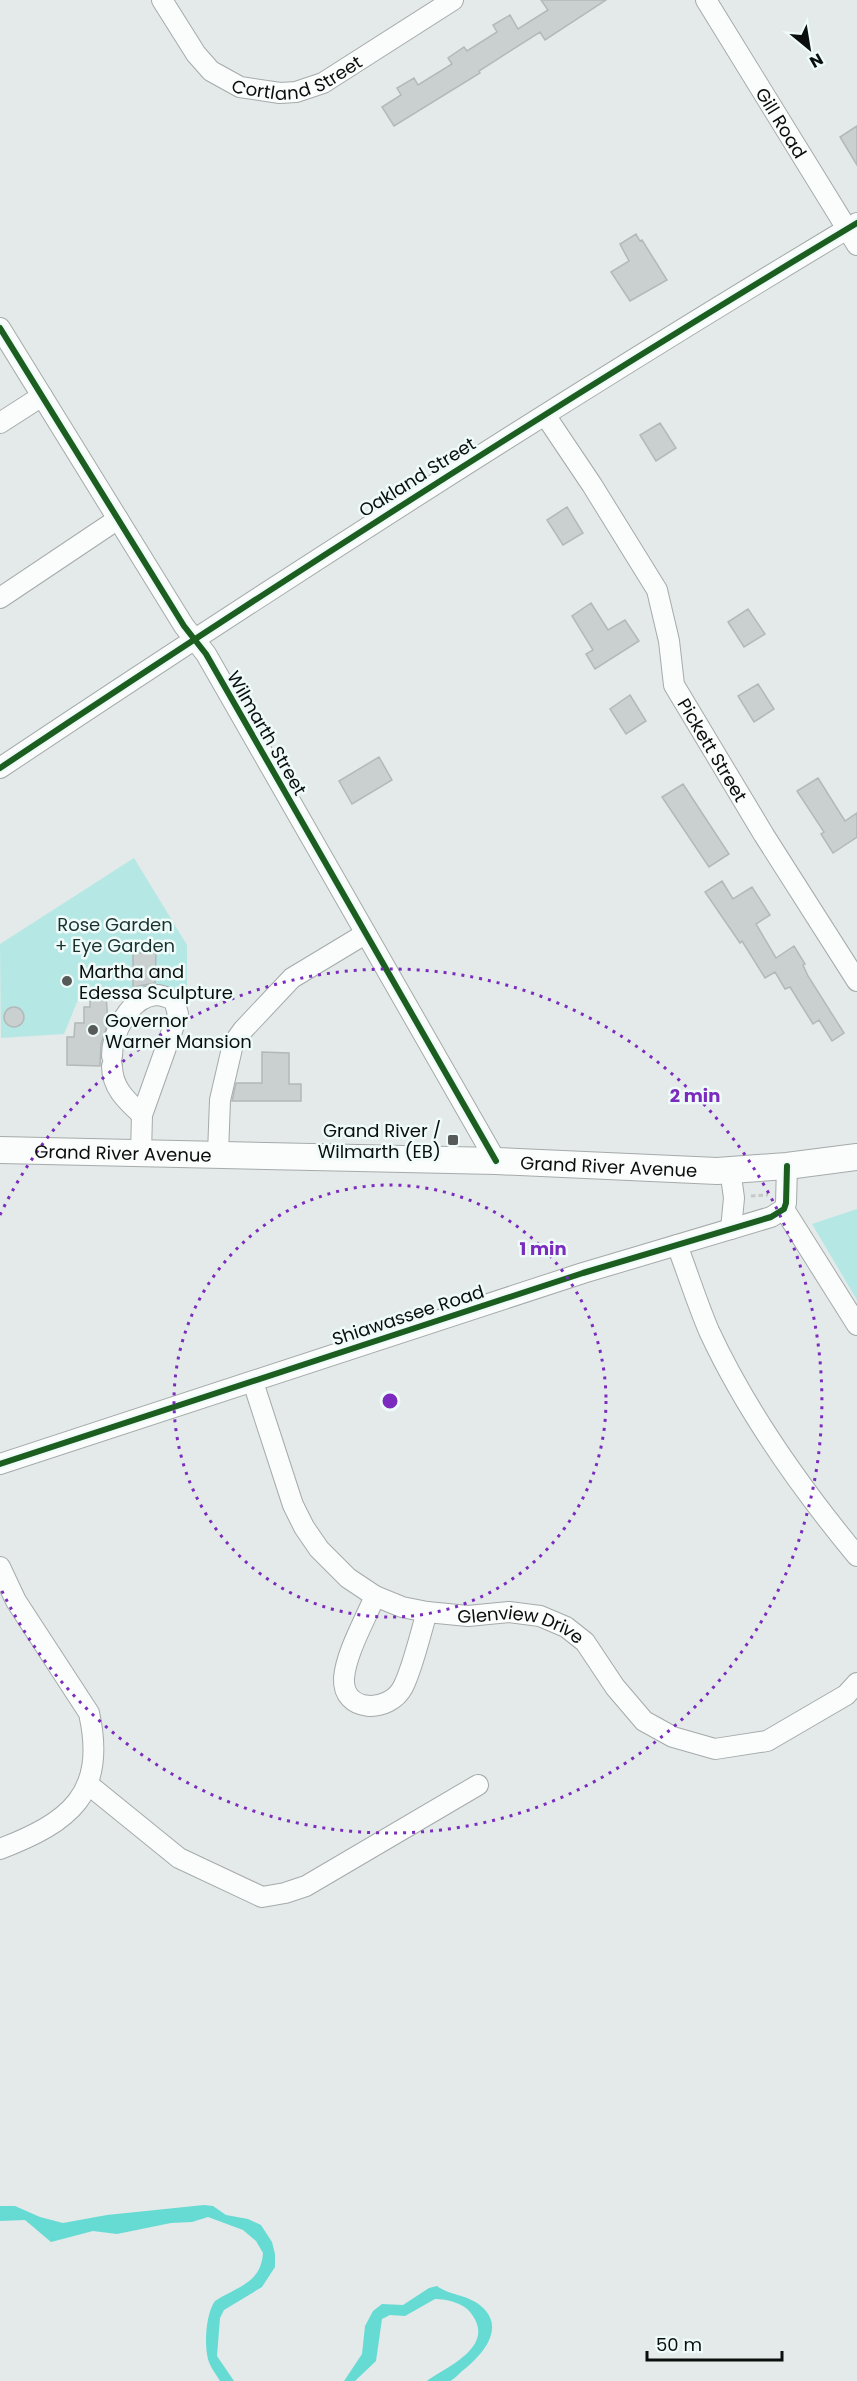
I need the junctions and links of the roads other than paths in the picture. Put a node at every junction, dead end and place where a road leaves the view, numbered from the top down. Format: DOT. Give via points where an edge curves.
graph roads {
  1 [pos="162,0"];
  2 [pos="453,0"];
  3 [pos="706,0"];
  4 [pos="854,232"];
  5 [pos="0,328"];
  6 [pos="42,396"];
  7 [pos="545,415"];
  8 [pos="0,423"];
  9 [pos="118,519"];
  10 [pos="0,598"];
  11 [pos="193,639"];
  12 [pos="0,768"];
  13 [pos="365,934"];
  14 [pos="857,981"];
  15 [pos="142,1115"];
  16 [pos="0,1150"];
  17 [pos="141,1153"];
  18 [pos="218,1154"];
  19 [pos="857,1156"];
  20 [pos="496,1161"];
  21 [pos="787,1166"];
  22 [pos="730,1169"];
  23 [pos="779,1202"];
  24 [pos="731,1229"];
  25 [pos="677,1245"];
  26 [pos="857,1325"];
  27 [pos="253,1382"];
  28 [pos="0,1464"];
  29 [pos="857,1556"];
  30 [pos="0,1567"];
  31 [pos="375,1596"];
  32 [pos="427,1612"];
  33 [pos="857,1683"];
  34 [pos="89,1785"];
  35 [pos="478,1785"];
  36 [pos="0,1849"];
  1 -- 2 [label="street, Cortland Street" via="211,71 240,87 279,93 323,83"];
  3 -- 4 [label="street, Gill Road"];
  4 -- 7 [label="street, Oakland Street"];
  5 -- 6 [label="street, Wilmarth Street"];
  6 -- 8 [label="street"];
  6 -- 9 [label="street, Wilmarth Street"];
  7 -- 11 [label="street, Oakland Street"];
  7 -- 14 [label="street, Pickett Street" via="657,590 674,685"];
  9 -- 10 [label="street"];
  9 -- 11 [label="street, Wilmarth Street"];
  11 -- 12 [label="street, Oakland Street"];
  11 -- 13 [label="street, Wilmarth Street" via="206,654"];
  13 -- 18 [label="street" via="292,978 233,1044 220,1100"];
  13 -- 20 [label="street, Wilmarth Street"];
  15 -- 15 [label="street" via="115,1085 112,1044 137,1002 156,995 174,1000 178,1014"];
  15 -- 17 [label="street"];
  16 -- 17 [label="main road, Grand River Avenue"];
  17 -- 18 [label="main road, Grand River Avenue"];
  18 -- 20 [label="main road, Grand River Avenue"];
  19 -- 21 [label="main road, Grand River Avenue"];
  20 -- 22 [label="main road, Grand River Avenue"];
  21 -- 22 [label="main road, Grand River Avenue"];
  21 -- 23 [label="street" via="788,1193"];
  22 -- 24 [label="street" via="734,1198"];
  23 -- 24 [label="street, Shiawassee Road" via="771,1217"];
  23 -- 26 [label="street"];
  24 -- 25 [label="street, Shiawassee Road"];
  25 -- 27 [label="street, Shiawassee Road"];
  25 -- 29 [label="street" via="709,1330 741,1395 826,1519"];
  27 -- 28 [label="street, Shiawassee Road"];
  27 -- 31 [label="street, Glenview Drive" via="293,1505 304,1527 319,1549 348,1578"];
  30 -- 34 [label="street" via="16,1601 89,1713 93,1731"];
  31 -- 32 [label="street, Glenview Drive"];
  31 -- 32 [label="street" via="344,1679 353,1701 367,1706 392,1700 403,1688"];
  32 -- 33 [label="street, Glenview Drive" via="468,1616 509,1612 540,1616 566,1627 585,1642 644,1721 673,1737 715,1749 767,1741 846,1695"];
  34 -- 35 [label="street" via="179,1858 262,1897 306,1886"];
  34 -- 36 [label="street" via="69,1813 41,1833"];
}
